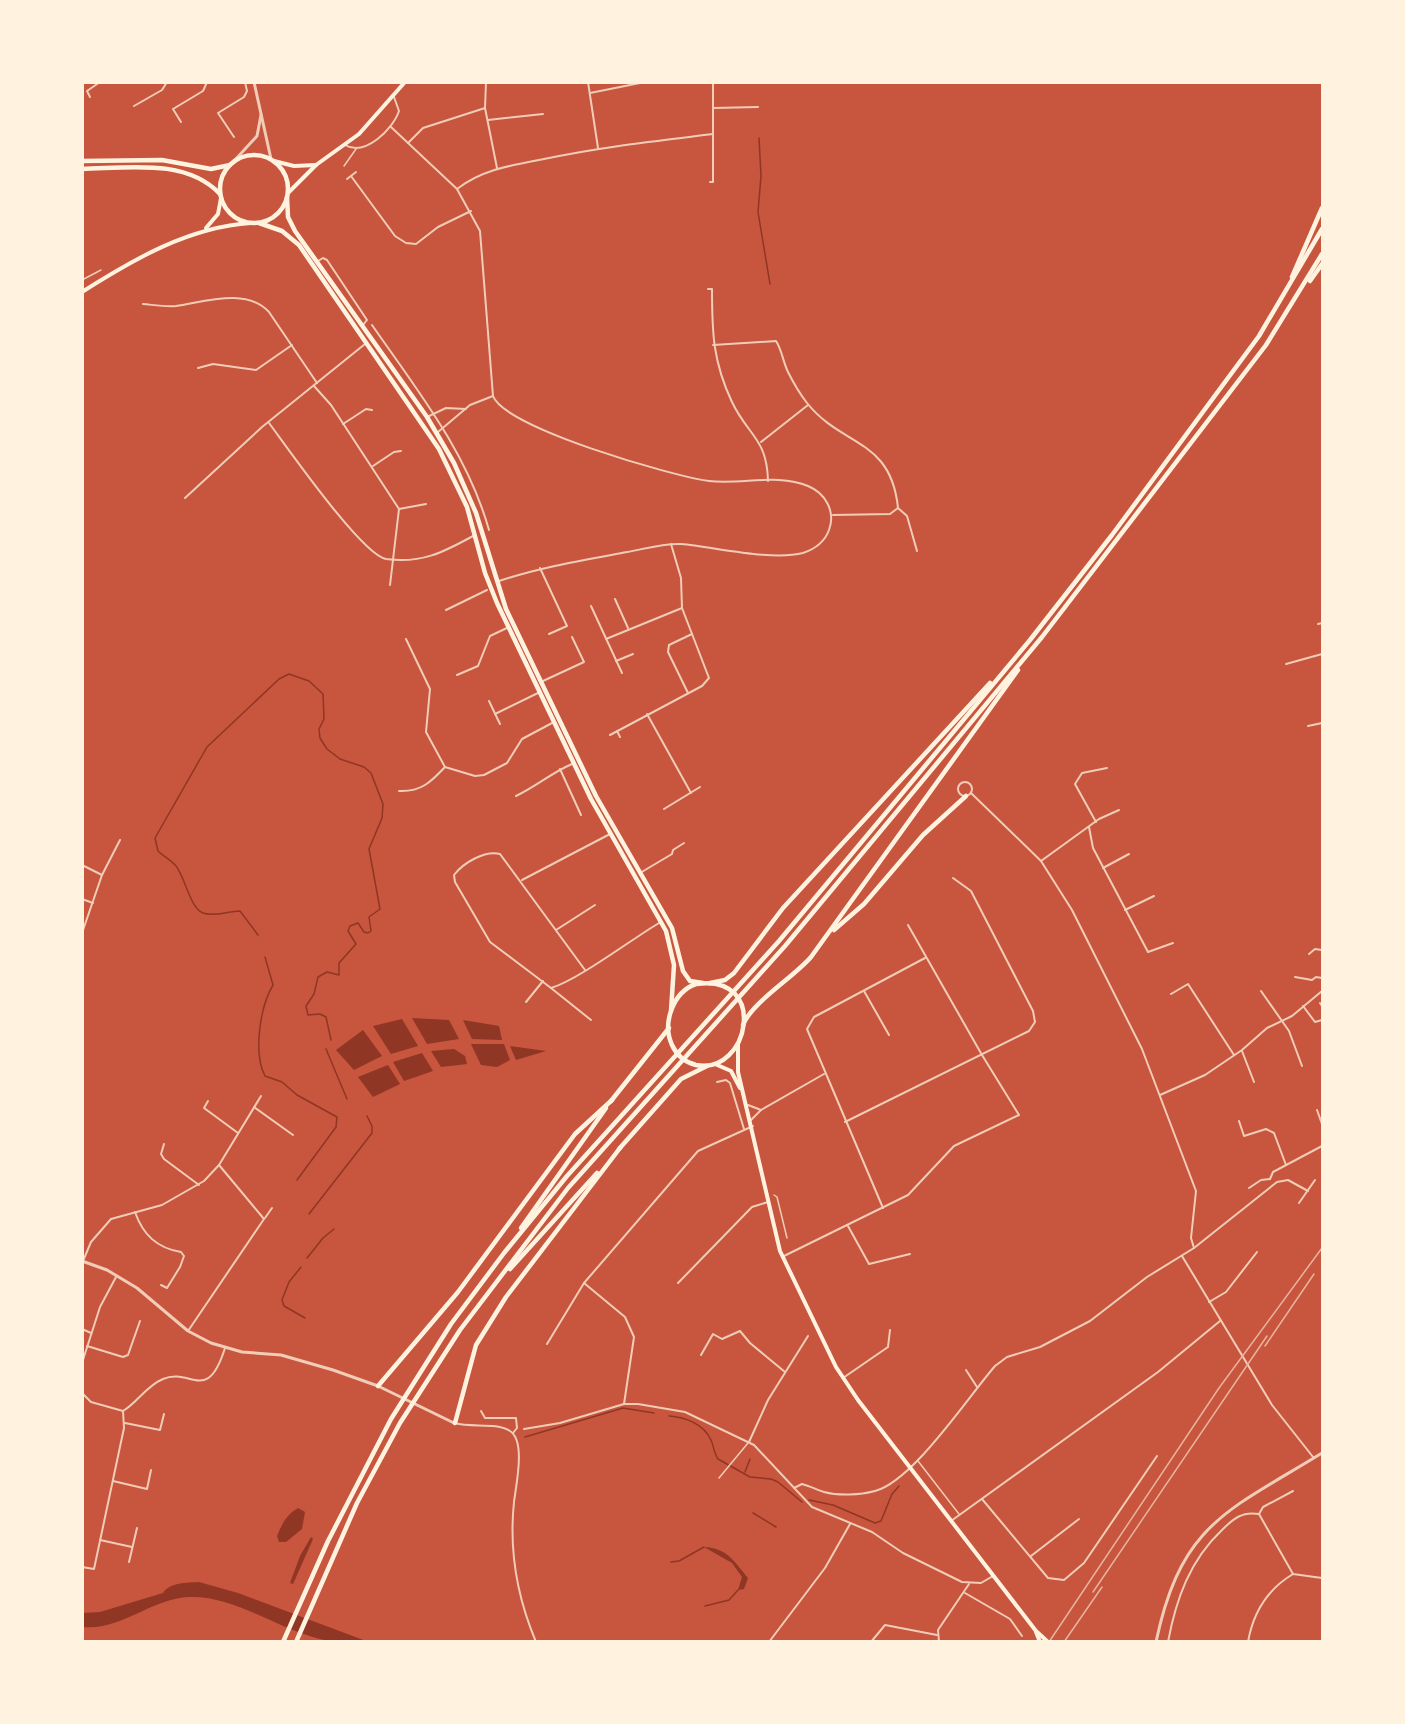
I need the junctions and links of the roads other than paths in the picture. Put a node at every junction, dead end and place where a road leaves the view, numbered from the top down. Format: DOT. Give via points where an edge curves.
graph roads {
  1 [pos="100,82"];
  2 [pos="167,82"];
  3 [pos="207,82"];
  4 [pos="254,82"];
  5 [pos="405,82"];
  6 [pos="486,82"];
  7 [pos="588,82"];
  8 [pos="645,82"];
  9 [pos="713,82"];
  10 [pos="246,83"];
  11 [pos="590,93"];
  12 [pos="392,95"];
  13 [pos="90,97"];
  14 [pos="134,106"];
  15 [pos="758,107"];
  16 [pos="485,108"];
  17 [pos="713,108"];
  18 [pos="261,112"];
  19 [pos="543,114"];
  20 [pos="488,120"];
  21 [pos="181,122"];
  22 [pos="391,127"];
  23 [pos="713,134"];
  24 [pos="234,137"];
  25 [pos="408,143"];
  26 [pos="345,145"];
  27 [pos="598,148"];
  28 [pos="356,149"];
  29 [pos="272,160"];
  30 [pos="82,161"];
  31 [pos="232,163"];
  32 [pos="316,165"];
  33 [pos="344,166"];
  34 [pos="82,169"];
  35 [pos="497,169"];
  36 [pos="356,172"];
  37 [pos="351,176"];
  38 [pos="347,179"];
  39 [pos="710,182"];
  40 [pos="457,189"];
  41 [pos="287,195"];
  42 [pos="221,196"];
  43 [pos="1323,207"];
  44 [pos="471,211"];
  45 [pos="251,223"];
  46 [pos="259,223"];
  47 [pos="1323,229"];
  48 [pos="203,230"];
  49 [pos="1323,254"];
  50 [pos="318,261"];
  51 [pos="1323,264"];
  52 [pos="101,270"];
  53 [pos="82,280"];
  54 [pos="708,289"];
  55 [pos="82,292"];
  56 [pos="143,304"];
  57 [pos="1275,312"];
  58 [pos="1288,313"];
  59 [pos="363,325"];
  60 [pos="372,325"];
  61 [pos="367,342"];
  62 [pos="292,345"];
  63 [pos="713,345"];
  64 [pos="198,368"];
  65 [pos="316,384"];
  66 [pos="493,396"];
  67 [pos="808,405"];
  68 [pos="466,409"];
  69 [pos="372,410"];
  70 [pos="433,413"];
  71 [pos="427,417"];
  72 [pos="269,423"];
  73 [pos="343,424"];
  74 [pos="443,429"];
  75 [pos="437,433"];
  76 [pos="761,442"];
  77 [pos="401,451"];
  78 [pos="372,466"];
  79 [pos="768,481"];
  80 [pos="186,498"];
  81 [pos="426,504"];
  82 [pos="898,508"];
  83 [pos="399,509"];
  84 [pos="832,515"];
  85 [pos="489,530"];
  86 [pos="476,534"];
  87 [pos="671,544"];
  88 [pos="917,550"];
  89 [pos="393,559"];
  90 [pos="540,568"];
  91 [pos="496,582"];
  92 [pos="390,585"];
  93 [pos="487,590"];
  94 [pos="615,599"];
  95 [pos="591,606"];
  96 [pos="682,608"];
  97 [pos="446,610"];
  98 [pos="1323,623"];
  99 [pos="1318,624"];
  100 [pos="509,627"];
  101 [pos="628,628"];
  102 [pos="549,634"];
  103 [pos="692,634"];
  104 [pos="572,637"];
  105 [pos="1042,637"];
  106 [pos="406,639"];
  107 [pos="606,639"];
  108 [pos="1030,640"];
  109 [pos="633,654"];
  110 [pos="1323,654"];
  111 [pos="616,661"];
  112 [pos="1286,664"];
  113 [pos="622,673"];
  114 [pos="457,675"];
  115 [pos="541,682"];
  116 [pos="540,693"];
  117 [pos="688,693"];
  118 [pos="489,701"];
  119 [pos="495,714"];
  120 [pos="647,714"];
  121 [pos="554,722"];
  122 [pos="1323,723"];
  123 [pos="500,724"];
  124 [pos="1308,726"];
  125 [pos="617,731"];
  126 [pos="610,735"];
  127 [pos="620,737"];
  128 [pos="573,763"];
  129 [pos="445,767"];
  130 [pos="1107,768"];
  131 [pos="560,769"];
  132 [pos="700,787"];
  133 [pos="399,791"];
  134 [pos="691,793"];
  135 [pos="968,794"];
  136 [pos="516,796"];
  137 [pos="664,809"];
  138 [pos="1119,810"];
  139 [pos="581,815"];
  140 [pos="1096,822"];
  141 [pos="1089,827"];
  142 [pos="609,834"];
  143 [pos="120,840"];
  144 [pos="684,843"];
  145 [pos="1129,854"];
  146 [pos="1041,861"];
  147 [pos="82,865"];
  148 [pos="1103,868"];
  149 [pos="640,873"];
  150 [pos="102,875"];
  151 [pos="953,878"];
  152 [pos="521,880"];
  153 [pos="1154,896"];
  154 [pos="82,899"];
  155 [pos="93,903"];
  156 [pos="595,905"];
  157 [pos="1125,910"];
  158 [pos="662,921"];
  159 [pos="908,925"];
  160 [pos="556,930"];
  161 [pos="82,933"];
  162 [pos="827,935"];
  163 [pos="1173,943"];
  164 [pos="1323,950"];
  165 [pos="1309,954"];
  166 [pos="925,958"];
  167 [pos="585,970"];
  168 [pos="1295,977"];
  169 [pos="1323,978"];
  170 [pos="543,981"];
  171 [pos="703,983"];
  172 [pos="710,983"];
  173 [pos="551,988"];
  174 [pos="864,990"];
  175 [pos="1261,991"];
  176 [pos="1323,991"];
  177 [pos="1171,994"];
  178 [pos="526,1002"];
  179 [pos="1303,1006"];
  180 [pos="671,1011"];
  181 [pos="591,1020"];
  182 [pos="1323,1020"];
  183 [pos="1282,1022"];
  184 [pos="743,1024"];
  185 [pos="669,1028"];
  186 [pos="889,1035"];
  187 [pos="739,1040"];
  188 [pos="1242,1050"];
  189 [pos="982,1055"];
  190 [pos="1234,1055"];
  191 [pos="709,1065"];
  192 [pos="1302,1066"];
  193 [pos="824,1074"];
  194 [pos="717,1082"];
  195 [pos="1254,1082"];
  196 [pos="1160,1095"];
  197 [pos="261,1096"];
  198 [pos="612,1100"];
  199 [pos="208,1101"];
  200 [pos="746,1102"];
  201 [pos="254,1107"];
  202 [pos="761,1110"];
  203 [pos="1317,1110"];
  204 [pos="751,1120"];
  205 [pos="1239,1120"];
  206 [pos="845,1122"];
  207 [pos="1323,1124"];
  208 [pos="753,1126"];
  209 [pos="744,1129"];
  210 [pos="238,1133"];
  211 [pos="293,1135"];
  212 [pos="164,1144"];
  213 [pos="1323,1146"];
  214 [pos="620,1148"];
  215 [pos="219,1165"];
  216 [pos="1286,1165"];
  217 [pos="1270,1179"];
  218 [pos="1315,1180"];
  219 [pos="199,1185"];
  220 [pos="1274,1185"];
  221 [pos="1249,1188"];
  222 [pos="1308,1191"];
  223 [pos="774,1195"];
  224 [pos="768,1202"];
  225 [pos="1299,1203"];
  226 [pos="272,1208"];
  227 [pos="883,1208"];
  228 [pos="135,1212"];
  229 [pos="264,1219"];
  230 [pos="848,1226"];
  231 [pos="787,1238"];
  232 [pos="1194,1248"];
  233 [pos="504,1252"];
  234 [pos="1257,1252"];
  235 [pos="910,1254"];
  236 [pos="1182,1256"];
  237 [pos="782,1257"];
  238 [pos="83,1261"];
  239 [pos="117,1276"];
  240 [pos="584,1283"];
  241 [pos="678,1283"];
  242 [pos="161,1285"];
  243 [pos="487,1294"];
  244 [pos="1209,1302"];
  245 [pos="140,1321"];
  246 [pos="1220,1321"];
  247 [pos="82,1329"];
  248 [pos="890,1330"];
  249 [pos="188,1331"];
  250 [pos="91,1333"];
  251 [pos="808,1336"];
  252 [pos="547,1344"];
  253 [pos="87,1346"];
  254 [pos="225,1348"];
  255 [pos="701,1355"];
  256 [pos="82,1363"];
  257 [pos="966,1370"];
  258 [pos="785,1372"];
  259 [pos="843,1378"];
  260 [pos="378,1386"];
  261 [pos="977,1387"];
  262 [pos="82,1393"];
  263 [pos="84,1398"];
  264 [pos="624,1404"];
  265 [pos="123,1411"];
  266 [pos="481,1411"];
  267 [pos="164,1413"];
  268 [pos="125,1423"];
  269 [pos="455,1423"];
  270 [pos="524,1429"];
  271 [pos="513,1433"];
  272 [pos="749,1442"];
  273 [pos="1323,1453"];
  274 [pos="1157,1456"];
  275 [pos="1313,1458"];
  276 [pos="918,1460"];
  277 [pos="910,1467"];
  278 [pos="151,1470"];
  279 [pos="719,1479"];
  280 [pos="113,1481"];
  281 [pos="794,1488"];
  282 [pos="1293,1491"];
  283 [pos="982,1499"];
  284 [pos="960,1514"];
  285 [pos="1258,1514"];
  286 [pos="1080,1519"];
  287 [pos="951,1521"];
  288 [pos="850,1524"];
  289 [pos="136,1528"];
  290 [pos="100,1540"];
  291 [pos="132,1547"];
  292 [pos="1031,1556"];
  293 [pos="129,1562"];
  294 [pos="82,1567"];
  295 [pos="1293,1574"];
  296 [pos="993,1576"];
  297 [pos="1323,1578"];
  298 [pos="969,1584"];
  299 [pos="965,1593"];
  300 [pos="1036,1631"];
  301 [pos="937,1635"];
  302 [pos="1022,1636"];
  303 [pos="284,1639"];
  304 [pos="1039,1639"];
  305 [pos="296,1641"];
  306 [pos="536,1641"];
  307 [pos="769,1641"];
  308 [pos="871,1641"];
  309 [pos="939,1641"];
  310 [pos="1048,1641"];
  311 [pos="1156,1641"];
  312 [pos="1168,1641"];
  313 [pos="1248,1641"];
  1 -- 13 [label="street" via="87,91"];
  2 -- 14 [label="street" via="162,90"];
  3 -- 21 [label="street" via="203,91 173,109"];
  4 -- 18 [label="street"];
  5 -- 12 [label="main road"];
  6 -- 16 [label="street"];
  7 -- 11 [label="street"];
  8 -- 11 [label="street"];
  9 -- 17 [label="street"];
  10 -- 24 [label="street" via="244,97 218,113"];
  11 -- 27 [label="street"];
  12 -- 22 [label="street" via="399,111"];
  12 -- 26 [label="main road"];
  15 -- 17 [label="street"];
  16 -- 20 [label="street"];
  16 -- 25 [label="street" via="423,128"];
  17 -- 23 [label="street"];
  18 -- 29 [label="street"];
  18 -- 31 [label="street" via="257,136"];
  19 -- 20 [label="street"];
  20 -- 35 [label="street"];
  22 -- 25 [label="street"];
  22 -- 28 [label="street"];
  23 -- 27 [label="street"];
  23 -- 39 [label="street"];
  25 -- 40 [label="street"];
  26 -- 28 [label="street"];
  26 -- 32 [label="main road"];
  27 -- 35 [label="street"];
  28 -- 33 [label="lane"];
  29 -- 31 [label="highway" via="252,155"];
  29 -- 32 [label="main road" via="294,166"];
  29 -- 41 [label="highway" via="284,173"];
  30 -- 31 [label="highway" via="162,160 211,170"];
  31 -- 42 [label="highway" via="223,175"];
  32 -- 41 [label="main road"];
  34 -- 42 [label="highway" via="139,168 186,173 202,177"];
  35 -- 40 [label="street" via="475,176"];
  36 -- 37 [label="street"];
  37 -- 38 [label="street"];
  37 -- 44 [label="street" via="395,236 406,243 416,243"];
  40 -- 44 [label="street"];
  41 -- 46 [label="highway" via="279,212"];
  41 -- 50 [label="highway" via="288,217"];
  42 -- 45 [label="highway" via="234,217"];
  42 -- 48 [label="main road" via="215,218"];
  43 -- 57 [label="highway"];
  44 -- 66 [label="street" via="482,242"];
  45 -- 46 [label="highway"];
  45 -- 48 [label="main road"];
  46 -- 61 [label="highway" via="282,231 296,242"];
  47 -- 57 [label="highway"];
  48 -- 55 [label="main road" via="124,265"];
  49 -- 58 [label="highway"];
  50 -- 59 [label="highway"];
  50 -- 59 [label="street" via="327,260 363,310 367,320"];
  51 -- 58 [label="highway"];
  52 -- 53 [label="lane"];
  54 -- 63 [label="street" via="712,289"];
  56 -- 62 [label="street" via="176,306 227,297 260,304"];
  57 -- 108 [label="highway" via="1112,536"];
  58 -- 105 [label="highway"];
  59 -- 71 [label="highway"];
  60 -- 70 [label="street"];
  61 -- 65 [label="street"];
  61 -- 86 [label="highway" via="439,449 461,491"];
  62 -- 64 [label="street" via="256,370 213,363"];
  62 -- 65 [label="street"];
  63 -- 67 [label="street" via="776,341 788,372"];
  63 -- 76 [label="street" via="715,361 734,406"];
  65 -- 72 [label="street"];
  65 -- 73 [label="street"];
  66 -- 68 [label="street"];
  66 -- 79 [label="street" via="500,409 516,419 634,462 711,481"];
  67 -- 76 [label="street"];
  67 -- 82 [label="street" via="873,451 885,466"];
  68 -- 70 [label="street" via="446,408"];
  68 -- 74 [label="street"];
  69 -- 73 [label="street" via="366,409"];
  70 -- 71 [label="street"];
  70 -- 74 [label="street"];
  71 -- 75 [label="highway"];
  72 -- 80 [label="street"];
  72 -- 89 [label="street" via="360,541 384,559"];
  73 -- 78 [label="street"];
  74 -- 75 [label="street"];
  74 -- 85 [label="street" via="468,473"];
  75 -- 91 [label="highway" via="473,504"];
  76 -- 79 [label="street"];
  77 -- 78 [label="street"];
  78 -- 83 [label="street"];
  79 -- 84 [label="street" via="794,481 808,486 824,497"];
  81 -- 83 [label="street"];
  82 -- 84 [label="street" via="890,514"];
  82 -- 88 [label="street" via="907,516"];
  83 -- 89 [label="street"];
  84 -- 87 [label="street" via="823,541 801,553 727,552"];
  86 -- 89 [label="street" via="437,556 409,561"];
  86 -- 100 [label="highway" via="490,588"];
  87 -- 90 [label="street"];
  87 -- 96 [label="street" via="681,578"];
  89 -- 92 [label="street"];
  90 -- 91 [label="street"];
  90 -- 102 [label="street" via="567,626"];
  91 -- 115 [label="highway"];
  93 -- 97 [label="street"];
  94 -- 101 [label="street"];
  95 -- 107 [label="street"];
  96 -- 101 [label="street"];
  96 -- 103 [label="street"];
  98 -- 99 [label="street"];
  100 -- 114 [label="street" via="490,636 478,666"];
  100 -- 116 [label="highway"];
  101 -- 107 [label="street"];
  103 -- 117 [label="street" via="708,678"];
  103 -- 117 [label="street" via="669,645 668,652"];
  104 -- 115 [label="street" via="584,662"];
  105 -- 162 [label="highway"];
  105 -- 243 [label="highway" via="785,946 568,1188"];
  106 -- 129 [label="street" via="430,689 426,732"];
  107 -- 111 [label="street"];
  108 -- 172 [label="highway" via="783,908 734,973"];
  108 -- 233 [label="highway" via="779,941 582,1159"];
  109 -- 111 [label="street"];
  110 -- 112 [label="street"];
  111 -- 113 [label="street"];
  115 -- 149 [label="highway" via="596,796"];
  116 -- 119 [label="street"];
  116 -- 121 [label="highway"];
  117 -- 120 [label="street"];
  118 -- 119 [label="street"];
  119 -- 123 [label="street"];
  120 -- 125 [label="street"];
  120 -- 134 [label="street"];
  121 -- 128 [label="highway"];
  121 -- 129 [label="street" via="522,739 504,765 484,775"];
  122 -- 124 [label="street"];
  125 -- 126 [label="street"];
  125 -- 127 [label="street"];
  128 -- 131 [label="street"];
  128 -- 142 [label="highway"];
  129 -- 133 [label="street" via="415,792"];
  130 -- 140 [label="street" via="1082,773 1076,784"];
  131 -- 136 [label="street"];
  131 -- 139 [label="street"];
  132 -- 134 [label="street"];
  134 -- 137 [label="street"];
  135 -- 135 [label="street" via="959,792 961,783 970,783"];
  135 -- 146 [label="street"];
  135 -- 162 [label="highway" via="922,835 864,904"];
  138 -- 140 [label="street"];
  140 -- 141 [label="street"];
  141 -- 146 [label="street"];
  141 -- 148 [label="street" via="1093,848"];
  142 -- 152 [label="street"];
  142 -- 158 [label="highway"];
  143 -- 150 [label="street"];
  144 -- 149 [label="street"];
  145 -- 148 [label="street"];
  146 -- 196 [label="street" via="1072,910 1142,1048"];
  147 -- 150 [label="street"];
  148 -- 157 [label="street"];
  149 -- 171 [label="highway" via="672,928 683,971 690,981"];
  150 -- 155 [label="street"];
  151 -- 189 [label="street" via="971,891 1033,1011 1035,1022 1029,1031"];
  152 -- 160 [label="street"];
  152 -- 170 [label="street" via="505,858 492,852 460,866 454,875 490,942"];
  153 -- 157 [label="street"];
  154 -- 155 [label="street"];
  155 -- 161 [label="street"];
  156 -- 160 [label="street"];
  157 -- 163 [label="street" via="1148,952"];
  158 -- 167 [label="street"];
  158 -- 180 [label="highway" via="673,955"];
  159 -- 166 [label="street"];
  160 -- 167 [label="street"];
  162 -- 184 [label="highway" via="801,968 761,1002"];
  164 -- 165 [label="street" via="1315,949"];
  166 -- 174 [label="street"];
  166 -- 189 [label="street"];
  167 -- 173 [label="street"];
  168 -- 169 [label="street"];
  170 -- 173 [label="street"];
  170 -- 178 [label="street"];
  171 -- 172 [label="highway"];
  171 -- 180 [label="highway" via="682,991"];
  172 -- 184 [label="highway" via="735,993 743,1005"];
  173 -- 181 [label="street"];
  174 -- 186 [label="street"];
  174 -- 193 [label="street" via="809,1023 808,1037"];
  175 -- 183 [label="street"];
  176 -- 179 [label="street"];
  177 -- 190 [label="street" via="1188,984"];
  179 -- 182 [label="street" via="1315,1022"];
  179 -- 183 [label="street"];
  180 -- 185 [label="highway"];
  183 -- 188 [label="street" via="1267,1028"];
  183 -- 192 [label="street"];
  184 -- 187 [label="highway"];
  185 -- 191 [label="highway" via="673,1047 681,1058"];
  185 -- 198 [label="highway"];
  187 -- 191 [label="highway" via="732,1053"];
  187 -- 200 [label="main road" via="737,1066"];
  188 -- 190 [label="street"];
  188 -- 195 [label="street"];
  189 -- 206 [label="street"];
  189 -- 227 [label="street" via="1019,1115 954,1146 908,1195"];
  190 -- 196 [label="street" via="1205,1075"];
  191 -- 200 [label="main road" via="722,1065 730,1071"];
  191 -- 214 [label="highway" via="681,1079"];
  193 -- 202 [label="street"];
  193 -- 206 [label="street"];
  194 -- 209 [label="street" via="730,1083"];
  196 -- 232 [label="street" via="1196,1191 1191,1238"];
  197 -- 201 [label="street"];
  198 -- 233 [label="highway"];
  198 -- 260 [label="highway" via="575,1134 458,1292"];
  199 -- 210 [label="street" via="204,1108"];
  200 -- 202 [label="street"];
  200 -- 204 [label="main road"];
  201 -- 210 [label="street"];
  201 -- 211 [label="street"];
  202 -- 204 [label="street"];
  203 -- 207 [label="street"];
  204 -- 208 [label="main road"];
  205 -- 216 [label="street" via="1244,1136 1266,1129 1274,1133"];
  206 -- 227 [label="street"];
  208 -- 209 [label="street"];
  208 -- 224 [label="main road"];
  209 -- 240 [label="street" via="698,1151"];
  210 -- 215 [label="street"];
  212 -- 219 [label="street" via="161,1154 165,1159"];
  213 -- 216 [label="street"];
  214 -- 243 [label="highway"];
  214 -- 269 [label="highway" via="506,1298 476,1345"];
  215 -- 219 [label="street"];
  215 -- 229 [label="street"];
  216 -- 217 [label="street" via="1273,1172"];
  217 -- 220 [label="street"];
  217 -- 221 [label="street"];
  218 -- 222 [label="street"];
  219 -- 228 [label="street" via="162,1205"];
  220 -- 222 [label="street" via="1288,1180"];
  220 -- 232 [label="street"];
  222 -- 225 [label="street"];
  223 -- 231 [label="lane"];
  224 -- 237 [label="main road"];
  224 -- 241 [label="street" via="752,1207"];
  226 -- 229 [label="street"];
  227 -- 230 [label="street"];
  228 -- 238 [label="street" via="105,1224"];
  228 -- 242 [label="street" via="148,1237 184,1256 167,1288"];
  229 -- 249 [label="street"];
  230 -- 235 [label="street" via="869,1264"];
  230 -- 237 [label="street"];
  232 -- 236 [label="street"];
  233 -- 303 [label="highway" via="451,1324 391,1419 343,1509"];
  234 -- 244 [label="street" via="1226,1292"];
  236 -- 244 [label="street"];
  236 -- 261 [label="street" via="1146,1277 1090,1321 1040,1347 1007,1357"];
  237 -- 259 [label="main road"];
  238 -- 239 [label="street"];
  239 -- 249 [label="street"];
  239 -- 250 [label="street"];
  240 -- 252 [label="street"];
  240 -- 264 [label="street" via="625,1317 634,1337"];
  243 -- 305 [label="highway" via="400,1423 357,1503"];
  244 -- 246 [label="street"];
  245 -- 253 [label="street" via="128,1355 123,1357"];
  246 -- 275 [label="street" via="1278,1413"];
  246 -- 283 [label="street" via="1158,1372"];
  247 -- 250 [label="street"];
  248 -- 259 [label="street" via="888,1347"];
  249 -- 254 [label="street"];
  250 -- 253 [label="street"];
  251 -- 258 [label="street"];
  253 -- 256 [label="street"];
  254 -- 260 [label="street" via="287,1357"];
  254 -- 265 [label="street" via="211,1376 198,1382 167,1377 150,1385 137,1402"];
  255 -- 258 [label="street" via="712,1334 722,1339 740,1331"];
  257 -- 261 [label="street"];
  258 -- 272 [label="street"];
  259 -- 277 [label="main road"];
  260 -- 269 [label="street"];
  261 -- 276 [label="street"];
  262 -- 263 [label="street"];
  263 -- 265 [label="street"];
  264 -- 270 [label="street"];
  264 -- 272 [label="street" via="685,1412"];
  265 -- 268 [label="street"];
  266 -- 271 [label="street" via="485,1418 516,1418"];
  267 -- 268 [label="street" via="160,1430"];
  268 -- 280 [label="street"];
  269 -- 271 [label="street" via="502,1427"];
  271 -- 306 [label="street" via="519,1448 512,1516 515,1572"];
  272 -- 279 [label="lane"];
  272 -- 281 [label="street"];
  273 -- 275 [label="street"];
  274 -- 292 [label="street" via="1084,1563 1064,1580 1048,1578"];
  275 -- 311 [label="street" via="1232,1508 1196,1542 1171,1587"];
  276 -- 277 [label="street"];
  276 -- 284 [label="lane"];
  277 -- 281 [label="street" via="875,1491 824,1492 802,1484"];
  277 -- 287 [label="main road"];
  278 -- 280 [label="street" via="147,1489"];
  280 -- 290 [label="street"];
  281 -- 288 [label="street" via="812,1508"];
  282 -- 285 [label="street" via="1263,1507"];
  283 -- 284 [label="street"];
  283 -- 292 [label="street"];
  284 -- 287 [label="street"];
  285 -- 295 [label="street"];
  285 -- 312 [label="street" via="1236,1517 1193,1564 1179,1596"];
  286 -- 292 [label="street"];
  287 -- 296 [label="main road"];
  288 -- 298 [label="street"];
  288 -- 307 [label="street" via="825,1568"];
  289 -- 291 [label="street"];
  290 -- 291 [label="street"];
  290 -- 294 [label="street" via="94,1569"];
  291 -- 293 [label="street"];
  295 -- 297 [label="street"];
  295 -- 313 [label="street" via="1267,1596 1251,1626"];
  296 -- 298 [label="street"];
  296 -- 300 [label="main road"];
  298 -- 299 [label="street"];
  299 -- 301 [label="street"];
  299 -- 302 [label="street" via="1010,1619"];
  300 -- 304 [label="main road"];
  300 -- 310 [label="main road"];
  301 -- 308 [label="street" via="885,1625"];
  301 -- 309 [label="street"];
}
